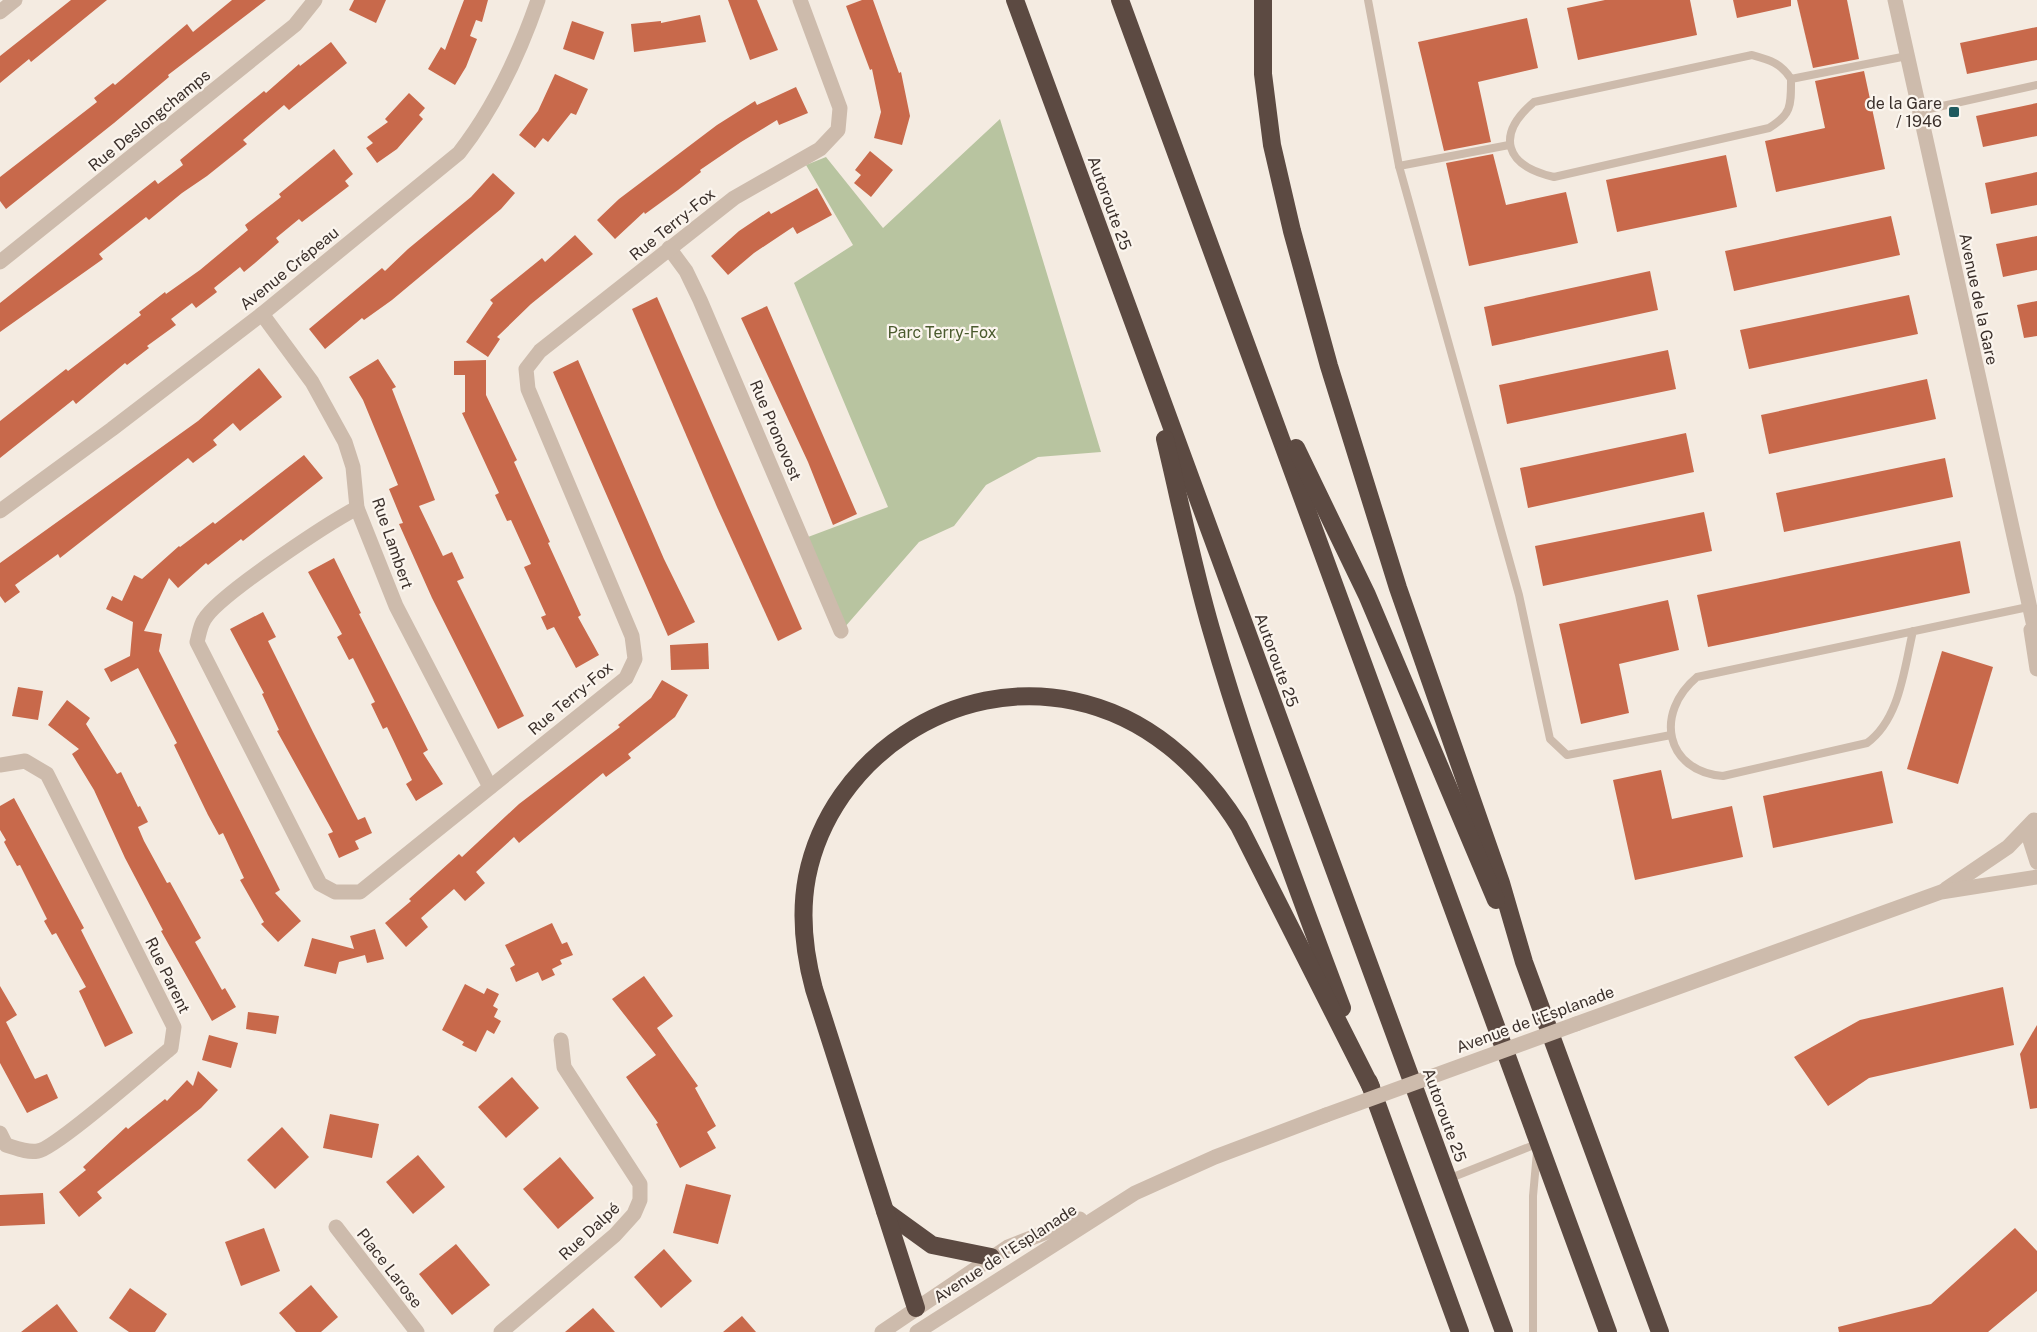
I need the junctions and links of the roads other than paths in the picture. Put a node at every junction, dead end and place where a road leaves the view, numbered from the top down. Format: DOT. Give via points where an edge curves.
graph roads {
  1 [pos="15,0"];
  2 [pos="315,0"];
  3 [pos="538,0"];
  4 [pos="800,0"];
  5 [pos="1015,0"];
  6 [pos="1120,0"];
  7 [pos="1263,0"];
  8 [pos="1368,0"];
  9 [pos="1895,0"];
  10 [pos="1,10"];
  11 [pos="1907,56"];
  12 [pos="1791,79"];
  13 [pos="2037,85"];
  14 [pos="1920,111"];
  15 [pos="1509,145"];
  16 [pos="1400,166"];
  17 [pos="669,248"];
  18 [pos="0,262"];
  19 [pos="262,314"];
  20 [pos="1145,359"];
  21 [pos="1254,362"];
  22 [pos="357,508"];
  23 [pos="0,511"];
  24 [pos="2028,606"];
  25 [pos="841,631"];
  26 [pos="1913,631"];
  27 [pos="2037,640"];
  28 [pos="2037,669"];
  29 [pos="1671,735"];
  30 [pos="0,765"];
  31 [pos="490,787"];
  32 [pos="2036,818"];
  33 [pos="2037,862"];
  34 [pos="2037,877"];
  35 [pos="1941,892"];
  36 [pos="1524,962"];
  37 [pos="561,1040"];
  38 [pos="1371,1087"];
  39 [pos="0,1133"];
  40 [pos="1539,1143"];
  41 [pos="1448,1179"];
  42 [pos="1113,1205"];
  43 [pos="885,1211"];
  44 [pos="336,1227"];
  45 [pos="991,1257"];
  46 [pos="916,1308"];
  47 [pos="921,1330"];
  48 [pos="417,1332"];
  49 [pos="501,1332"];
  50 [pos="882,1332"];
  51 [pos="1460,1332"];
  52 [pos="1504,1332"];
  53 [pos="1533,1332"];
  54 [pos="1608,1332"];
  55 [pos="1660,1332"];
  1 -- 10 [label="street"];
  2 -- 18 [label="street, Rue Deslongchamps" via="296,25"];
  3 -- 19 [label="street, Avenue Crépeau" via="523,46 479,127 459,153"];
  4 -- 17 [label="street, Rue Terry-Fox" via="840,108 838,130 820,149 734,198"];
  5 -- 20 [label="highway, Autoroute 25"];
  6 -- 21 [label="highway"];
  7 -- 36 [label="highway" via="1268,123 1305,279 1398,588 1501,883"];
  8 -- 16 [label="lane"];
  9 -- 11 [label="street, Avenue de la Gare"];
  11 -- 12 [label="lane"];
  11 -- 14 [label="street, Avenue de la Gare"];
  12 -- 15 [label="lane" via="1785,68 1772,60 1752,56 1534,102 1520,115 1510,133"];
  12 -- 15 [label="lane" via="1791,103 1785,118 1769,128 1554,177 1533,172 1519,162"];
  13 -- 14 [label="lane"];
  14 -- 24 [label="street, Avenue de la Gare"];
  15 -- 16 [label="lane"];
  16 -- 29 [label="lane" via="1519,595 1550,739 1567,755"];
  17 -- 25 [label="street, Rue Pronovost" via="700,300"];
  17 -- 31 [label="street, Rue Terry-Fox" via="540,351 526,369 528,389 632,636 635,659 626,678"];
  19 -- 22 [label="street, Rue Lambert" via="328,407 353,467"];
  19 -- 23 [label="street, Avenue Crépeau"];
  20 -- 38 [label="highway" via="1210,626 1236,711 1282,849"];
  20 -- 41 [label="highway, Autoroute 25"];
  21 -- 36 [label="highway" via="1367,595"];
  21 -- 40 [label="highway"];
  22 -- 31 [label="street, Rue Lambert" via="396,606"];
  22 -- 31 [label="street, Rue Terry-Fox" via="332,521 223,599 204,619 197,642 320,884 336,892 360,892"];
  24 -- 26 [label="lane"];
  24 -- 27 [label="street, Avenue de la Gare"];
  24 -- 28 [label="street, Avenue de la Gare"];
  26 -- 29 [label="lane" via="1697,677 1675,702 1670,718"];
  26 -- 29 [label="lane" via="1889,720 1867,743 1723,776 1694,769"];
  30 -- 39 [label="street, Rue Parent" via="26,762 47,774 174,1027 171,1048 40,1151 6,1145"];
  32 -- 33 [label="street" via="2030,840"];
  32 -- 35 [label="street, Avenue de l'Esplanade" via="2008,848"];
  34 -- 35 [label="street, Avenue de l'Esplanade"];
  35 -- 42 [label="street, Avenue de l'Esplanade, bridge" via="1326,1115 1215,1157"];
  36 -- 55 [label="highway"];
  37 -- 49 [label="street, Rue Dalpé" via="564,1067 640,1184 640,1200 634,1214 615,1235"];
  38 -- 43 [label="highway" via="1249,843 1215,791 1191,765 1147,729 1094,706 1038,697 979,702 927,721 867,764 831,812 808,874 803,920 810,976"];
  38 -- 51 [label="highway"];
  40 -- 41 [label="lane"];
  40 -- 53 [label="lane" via="1533,1196"];
  40 -- 54 [label="highway"];
  41 -- 52 [label="highway, Autoroute 25"];
  42 -- 45 [label="street, Avenue de l'Esplanade"];
  42 -- 47 [label="street, Avenue de l'Esplanade"];
  43 -- 45 [label="highway" via="932,1245"];
  43 -- 46 [label="highway"];
  44 -- 48 [label="street, Place Larose"];
  45 -- 46 [label="street, Avenue de l'Esplanade"];
  46 -- 47 [label="street"];
  46 -- 50 [label="street, Avenue de l'Esplanade"];
}
